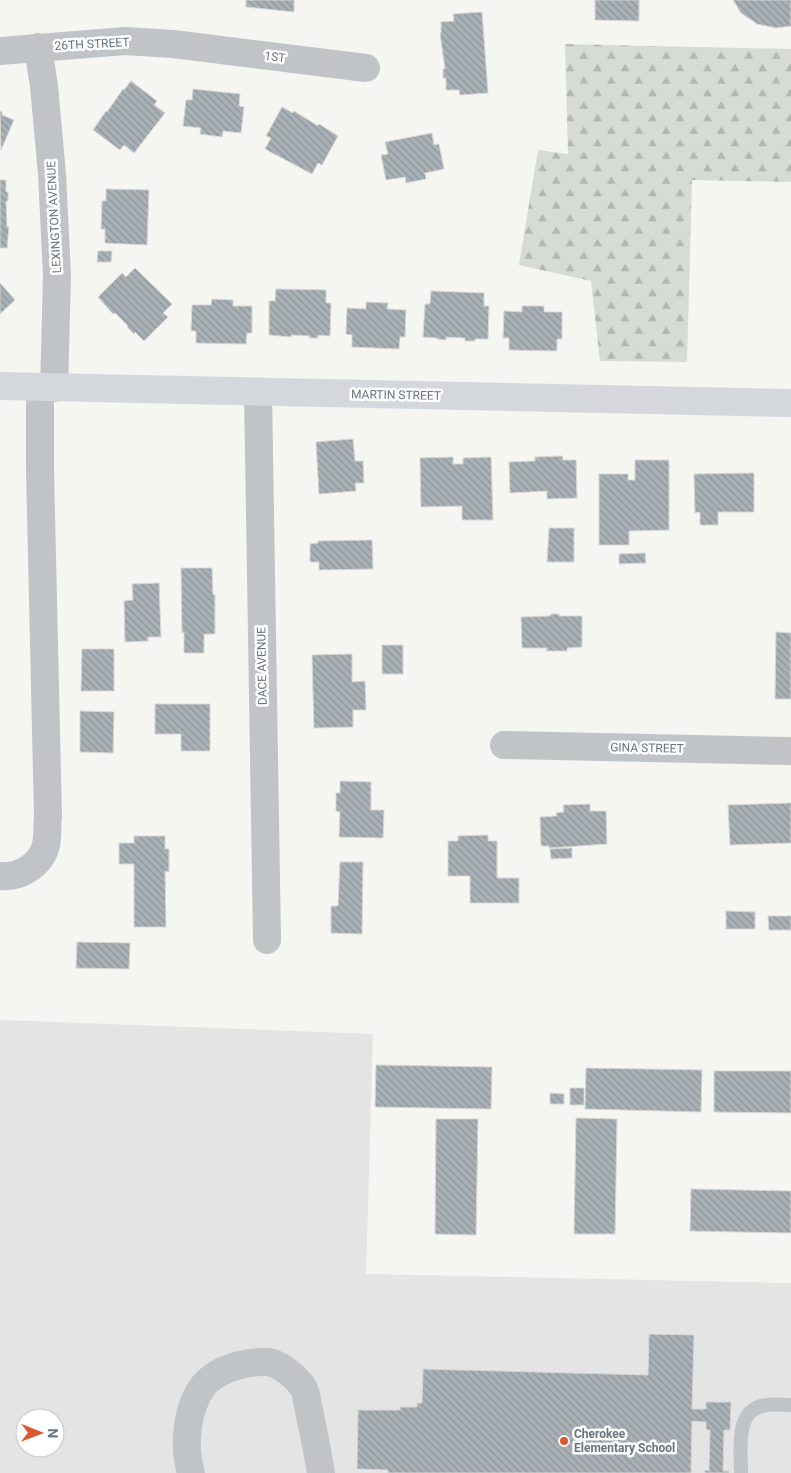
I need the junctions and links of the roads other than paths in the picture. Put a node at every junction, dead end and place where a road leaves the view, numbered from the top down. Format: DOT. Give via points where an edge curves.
graph roads {
  1 [pos="183,45"];
  2 [pos="38,47"];
  3 [pos="0,51"];
  4 [pos="366,68"];
  5 [pos="0,386"];
  6 [pos="47,388"];
  7 [pos="258,392"];
  8 [pos="791,403"];
  9 [pos="504,745"];
  10 [pos="791,751"];
  11 [pos="0,876"];
  12 [pos="267,940"];
  13 [pos="791,1405"];
  14 [pos="190,1473"];
  15 [pos="321,1473"];
  16 [pos="741,1473"];
  1 -- 2 [label="street, 26TH STREET" via="125,41"];
  1 -- 4 [label="street, 1ST"];
  2 -- 3 [label="street, 26TH STREET"];
  2 -- 6 [label="street, LEXINGTON AVENUE" via="52,174 57,275"];
  5 -- 6 [label="street, MARTIN STREET"];
  6 -- 7 [label="street, MARTIN STREET"];
  6 -- 11 [label="street, LEXINGTON AVENUE" via="40,470 46,845 28,870"];
  7 -- 8 [label="street, MARTIN STREET"];
  7 -- 12 [label="street, DACE AVENUE"];
  9 -- 10 [label="street, GINA STREET"];
  13 -- 16 [label="lane" via="766,1405 749,1412 741,1429"];
  14 -- 15 [label="street" via="192,1408 204,1385 220,1373 243,1364 268,1362 288,1371 304,1388"];
}
